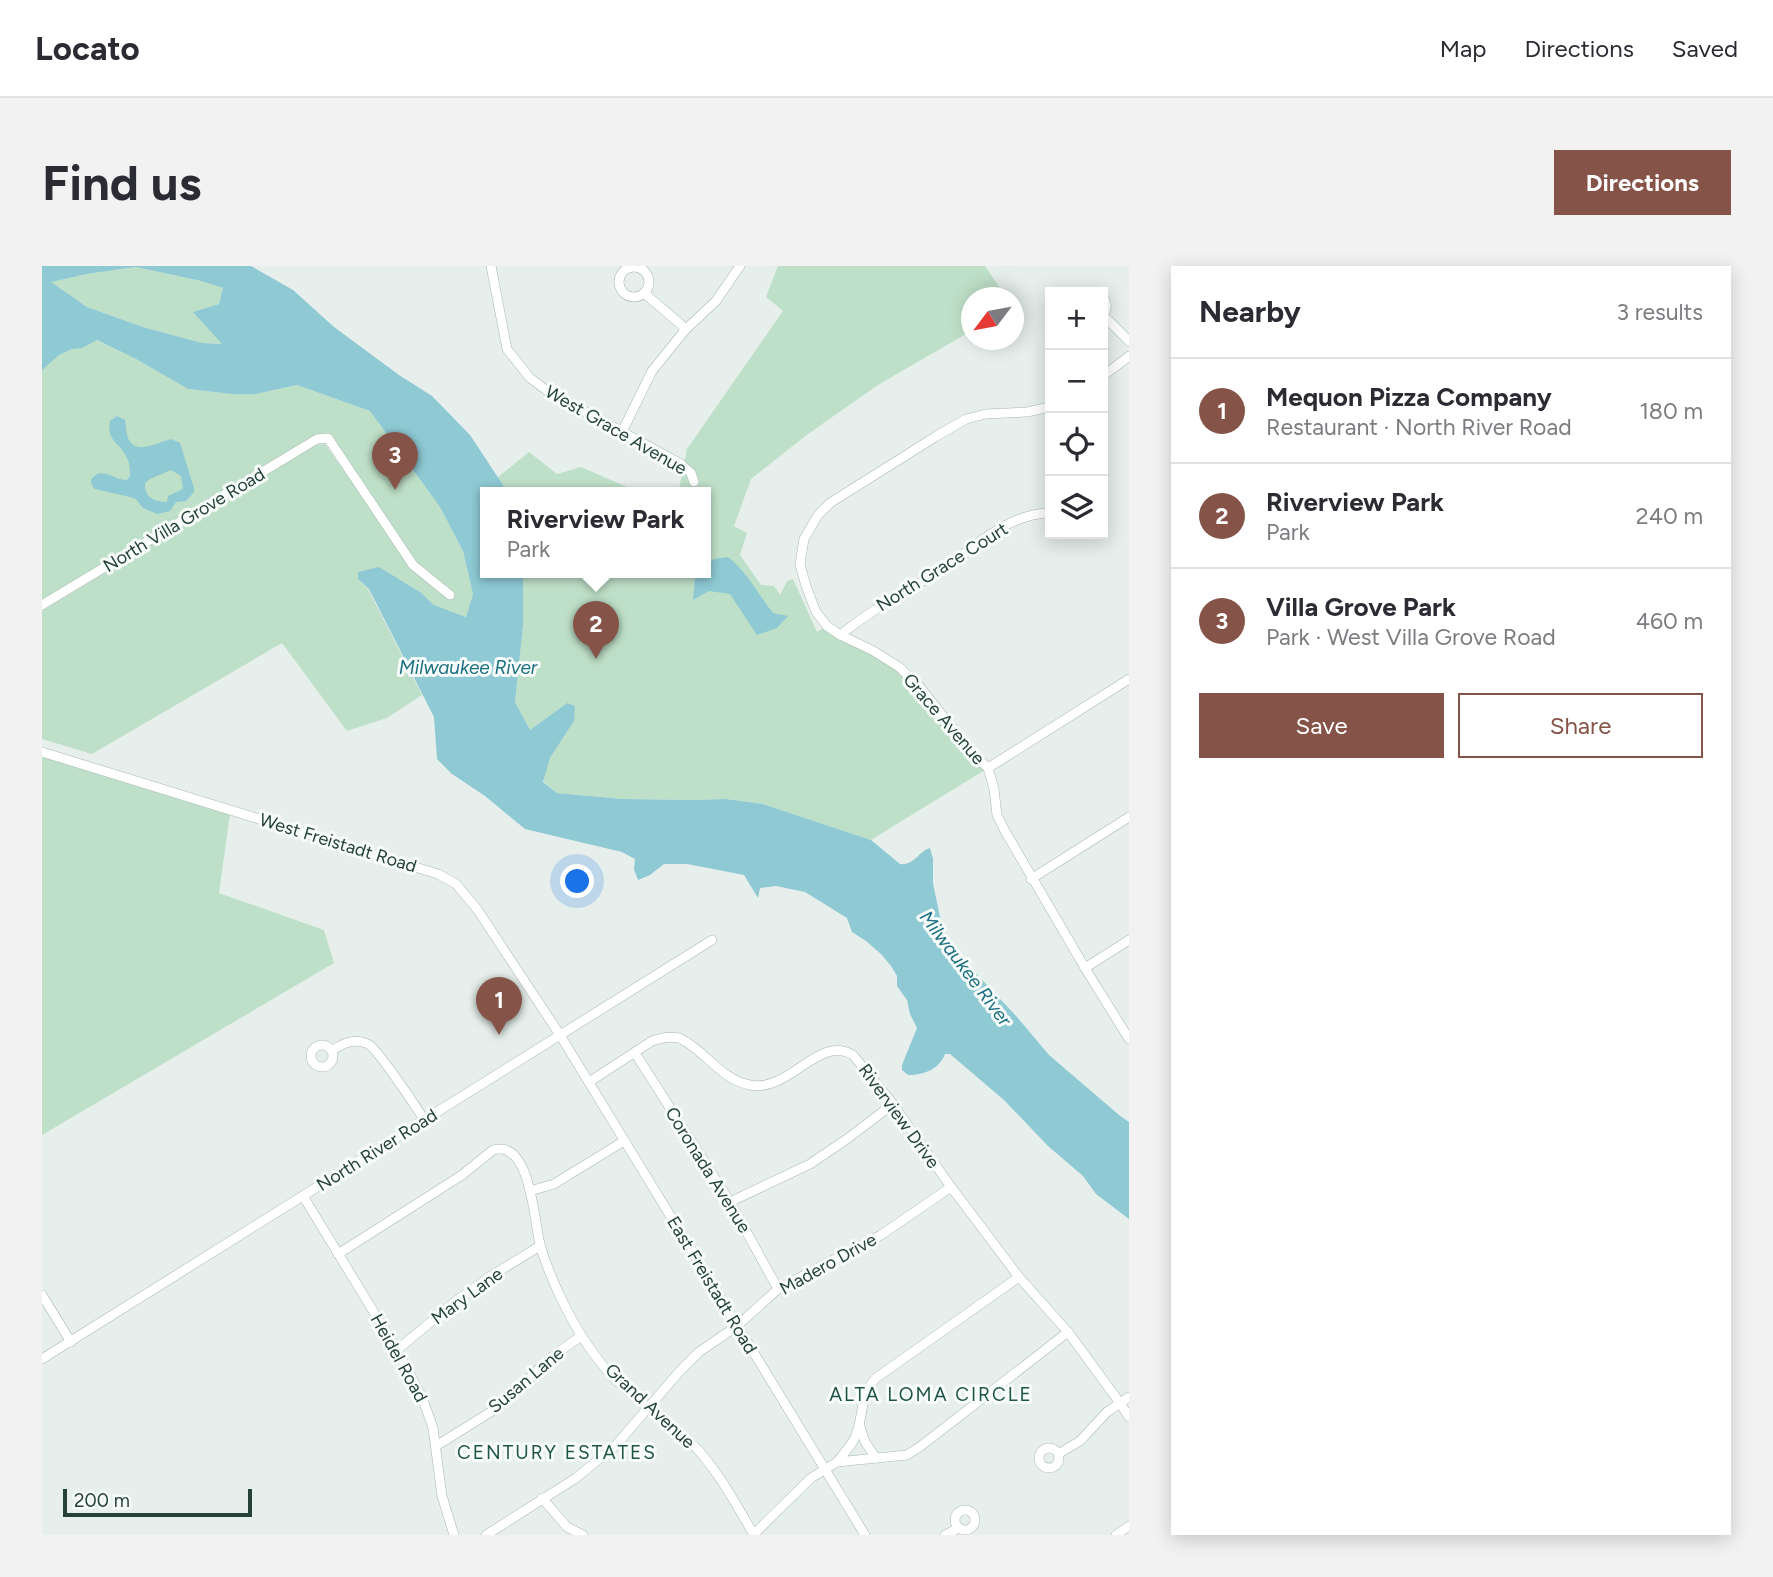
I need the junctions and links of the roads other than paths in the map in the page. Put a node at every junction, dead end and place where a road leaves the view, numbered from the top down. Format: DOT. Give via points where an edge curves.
graph roads {
  1 [pos="491,266"];
  2 [pos="740,266"];
  3 [pos="644,293"];
  4 [pos="1108,321"];
  5 [pos="686,329"];
  6 [pos="1129,341"];
  7 [pos="1129,356"];
  8 [pos="1108,372"];
  9 [pos="1045,408"];
  10 [pos="622,432"];
  11 [pos="694,482"];
  12 [pos="1045,513"];
  13 [pos="450,595"];
  14 [pos="42,605"];
  15 [pos="840,635"];
  16 [pos="1129,679"];
  17 [pos="42,752"];
  18 [pos="988,768"];
  19 [pos="1129,817"];
  20 [pos="1031,879"];
  21 [pos="712,940"];
  22 [pos="1129,940"];
  23 [pos="1085,968"];
  24 [pos="560,1035"];
  25 [pos="1129,1039"];
  26 [pos="332,1051"];
  27 [pos="635,1053"];
  28 [pos="589,1082"];
  29 [pos="894,1104"];
  30 [pos="424,1119"];
  31 [pos="624,1141"];
  32 [pos="951,1187"];
  33 [pos="530,1191"];
  34 [pos="303,1196"];
  35 [pos="730,1202"];
  36 [pos="540,1246"];
  37 [pos="338,1254"];
  38 [pos="1019,1277"];
  39 [pos="778,1289"];
  40 [pos="42,1295"];
  41 [pos="737,1326"];
  42 [pos="1068,1332"];
  43 [pos="581,1336"];
  44 [pos="71,1342"];
  45 [pos="397,1350"];
  46 [pos="42,1359"];
  47 [pos="1129,1396"];
  48 [pos="1120,1403"];
  49 [pos="649,1408"];
  50 [pos="1129,1417"];
  51 [pos="859,1423"];
  52 [pos="436,1446"];
  53 [pos="1058,1454"];
  54 [pos="876,1458"];
  55 [pos="837,1462"];
  56 [pos="825,1469"];
  57 [pos="542,1498"];
  58 [pos="1129,1526"];
  59 [pos="959,1528"];
  60 [pos="454,1535"];
  61 [pos="486,1535"];
  62 [pos="583,1535"];
  63 [pos="754,1535"];
  64 [pos="865,1535"];
  65 [pos="945,1535"];
  66 [pos="1116,1535"];
  1 -- 10 [label="street, West Grace Avenue" via="507,349 530,378 549,392"];
  2 -- 5 [label="street" via="716,300"];
  3 -- 5 [label="street"];
  4 -- 6 [label="street"];
  5 -- 10 [label="street" via="652,371"];
  7 -- 8 [label="street"];
  9 -- 15 [label="street, Grace Avenue" via="966,419 830,503 818,515 804,539 800,564 816,612"];
  10 -- 11 [label="street, West Grace Avenue" via="683,466"];
  12 -- 15 [label="street, North Grace Court" via="1019,519 989,536"];
  13 -- 14 [label="street, North Villa Grove Road" via="413,565 328,438 317,439"];
  15 -- 18 [label="street, Grace Avenue" via="899,667"];
  16 -- 18 [label="street"];
  17 -- 24 [label="street, West Freistadt Road" via="439,874 456,884 477,909"];
  18 -- 20 [label="street, Grace Avenue" via="997,815"];
  19 -- 20 [label="street"];
  20 -- 23 [label="street, Grace Avenue"];
  21 -- 24 [label="street, North River Road"];
  22 -- 23 [label="street"];
  23 -- 25 [label="street, Grace Avenue"];
  24 -- 28 [label="street, East Freistadt Road"];
  24 -- 30 [label="street, North River Road"];
  26 -- 30 [label="street" via="355,1041 370,1045"];
  27 -- 28 [label="street, Riverview Drive"];
  27 -- 29 [label="street, Riverview Drive" via="652,1041 679,1038 733,1079 760,1086 787,1077 824,1053 845,1050"];
  27 -- 35 [label="street, Coronada Avenue"];
  28 -- 31 [label="street, East Freistadt Road"];
  29 -- 32 [label="street, Riverview Drive"];
  29 -- 35 [label="street" via="810,1164"];
  30 -- 34 [label="street, North River Road"];
  31 -- 33 [label="street" via="554,1184"];
  31 -- 41 [label="street, East Freistadt Road"];
  32 -- 38 [label="street, Riverview Drive"];
  32 -- 39 [label="street, Madero Drive" via="881,1235"];
  33 -- 36 [label="street, Grand Avenue"];
  33 -- 37 [label="street, Grand Avenue" via="516,1156 498,1148"];
  34 -- 37 [label="street, Heidel Road"];
  34 -- 44 [label="street, North River Road"];
  35 -- 39 [label="street, Coronada Avenue"];
  36 -- 43 [label="street, Grand Avenue"];
  36 -- 45 [label="street, Mary Lane" via="456,1301"];
  37 -- 45 [label="street, Heidel Road"];
  38 -- 42 [label="street, Riverview Drive"];
  38 -- 51 [label="street" via="876,1378 864,1399"];
  39 -- 41 [label="street, Madero Drive"];
  40 -- 44 [label="street"];
  41 -- 49 [label="street, Madero Drive" via="699,1352"];
  41 -- 56 [label="street, East Freistadt Road"];
  42 -- 48 [label="street, Riverview Drive"];
  42 -- 54 [label="street" via="921,1446 907,1455"];
  43 -- 49 [label="street, Grand Avenue" via="614,1377"];
  43 -- 52 [label="street, Susan Lane" via="497,1408"];
  44 -- 46 [label="street, North River Road"];
  45 -- 52 [label="street, Heidel Road" via="425,1402"];
  47 -- 48 [label="street"];
  48 -- 50 [label="street, Riverview Drive"];
  48 -- 53 [label="street" via="1080,1441"];
  49 -- 57 [label="street, Madero Drive" via="616,1445 576,1478"];
  49 -- 63 [label="street, Grand Avenue" via="697,1449 720,1477"];
  51 -- 54 [label="street"];
  51 -- 55 [label="street" via="856,1436"];
  52 -- 60 [label="street, Heidel Road" via="442,1496"];
  54 -- 55 [label="street"];
  55 -- 56 [label="street"];
  56 -- 63 [label="street"];
  56 -- 64 [label="street, East Freistadt Road"];
  57 -- 61 [label="street, Madero Drive"];
  57 -- 62 [label="street" via="566,1527"];
  58 -- 66 [label="street"];
  59 -- 65 [label="street"];
}
